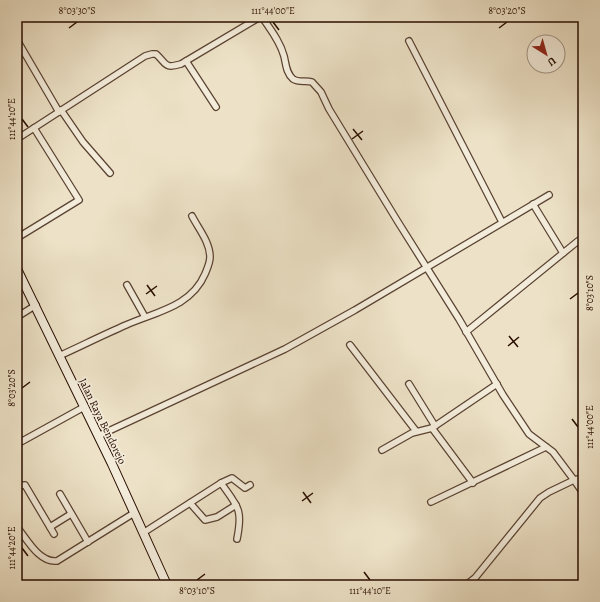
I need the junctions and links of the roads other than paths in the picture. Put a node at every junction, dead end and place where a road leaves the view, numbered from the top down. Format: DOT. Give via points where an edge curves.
graph roads {
  1 [pos="261,17"];
  2 [pos="17,40"];
  3 [pos="409,40"];
  4 [pos="186,61"];
  5 [pos="216,107"];
  6 [pos="60,111"];
  7 [pos="34,128"];
  8 [pos="17,139"];
  9 [pos="110,173"];
  10 [pos="548,195"];
  11 [pos="533,204"];
  12 [pos="192,216"];
  13 [pos="502,222"];
  14 [pos="17,238"];
  15 [pos="578,241"];
  16 [pos="563,253"];
  17 [pos="428,268"];
  18 [pos="17,269"];
  19 [pos="127,285"];
  20 [pos="36,305"];
  21 [pos="17,317"];
  22 [pos="145,317"];
  23 [pos="466,332"];
  24 [pos="350,345"];
  25 [pos="59,356"];
  26 [pos="409,384"];
  27 [pos="497,384"];
  28 [pos="84,407"];
  29 [pos="434,427"];
  30 [pos="416,432"];
  31 [pos="98,436"];
  32 [pos="17,444"];
  33 [pos="546,447"];
  34 [pos="382,450"];
  35 [pos="583,478"];
  36 [pos="574,480"];
  37 [pos="221,483"];
  38 [pos="472,483"];
  39 [pos="250,485"];
  40 [pos="17,486"];
  41 [pos="583,493"];
  42 [pos="60,494"];
  43 [pos="431,502"];
  44 [pos="190,503"];
  45 [pos="236,505"];
  46 [pos="71,514"];
  47 [pos="134,514"];
  48 [pos="17,527"];
  49 [pos="50,527"];
  50 [pos="143,532"];
  51 [pos="54,534"];
  52 [pos="237,539"];
  53 [pos="88,542"];
  54 [pos="167,585"];
  55 [pos="466,585"];
  1 -- 4 [label="street"];
  1 -- 17 [label="street" via="277,39 290,75 298,81 312,82 321,92"];
  2 -- 6 [label="street"];
  3 -- 13 [label="street"];
  4 -- 5 [label="street"];
  4 -- 6 [label="street" via="170,67 164,65 156,54 145,56"];
  6 -- 7 [label="street"];
  6 -- 9 [label="street"];
  7 -- 8 [label="street"];
  7 -- 14 [label="street" via="79,200"];
  10 -- 11 [label="street"];
  11 -- 13 [label="street"];
  11 -- 16 [label="street"];
  12 -- 22 [label="street" via="206,240 210,257 202,282 183,301"];
  13 -- 17 [label="street"];
  15 -- 16 [label="street"];
  16 -- 23 [label="street"];
  17 -- 23 [label="street"];
  17 -- 31 [label="street" via="285,349"];
  18 -- 20 [label="main road, Jalan Raya Bendorejo"];
  19 -- 22 [label="street"];
  20 -- 21 [label="street"];
  20 -- 25 [label="main road, Jalan Raya Bendorejo"];
  22 -- 25 [label="street"];
  23 -- 27 [label="street"];
  24 -- 30 [label="street"];
  25 -- 28 [label="main road, Jalan Raya Bendorejo"];
  26 -- 29 [label="street"];
  27 -- 29 [label="street"];
  27 -- 33 [label="street" via="530,434"];
  28 -- 31 [label="main road, Jalan Raya Bendorejo"];
  28 -- 32 [label="street"];
  29 -- 30 [label="street" via="428,431"];
  29 -- 38 [label="street"];
  30 -- 34 [label="street"];
  31 -- 47 [label="main road, Jalan Raya Bendorejo"];
  33 -- 36 [label="street" via="561,460"];
  33 -- 38 [label="street"];
  35 -- 36 [label="street"];
  36 -- 41 [label="street"];
  36 -- 55 [label="street" via="540,498 475,578"];
  37 -- 39 [label="street" via="232,478 245,488"];
  37 -- 44 [label="street"];
  37 -- 45 [label="street"];
  38 -- 43 [label="street"];
  40 -- 49 [label="street" via="25,484"];
  42 -- 46 [label="street"];
  44 -- 45 [label="street" via="205,520 217,517"];
  44 -- 50 [label="street"];
  45 -- 52 [label="street" via="241,519"];
  46 -- 49 [label="street"];
  46 -- 53 [label="street"];
  47 -- 50 [label="main road, Jalan Raya Bendorejo"];
  47 -- 53 [label="street"];
  48 -- 53 [label="street" via="32,547 45,560 51,562"];
  49 -- 51 [label="street"];
  50 -- 54 [label="main road, Jalan Raya Bendorejo"];
}
